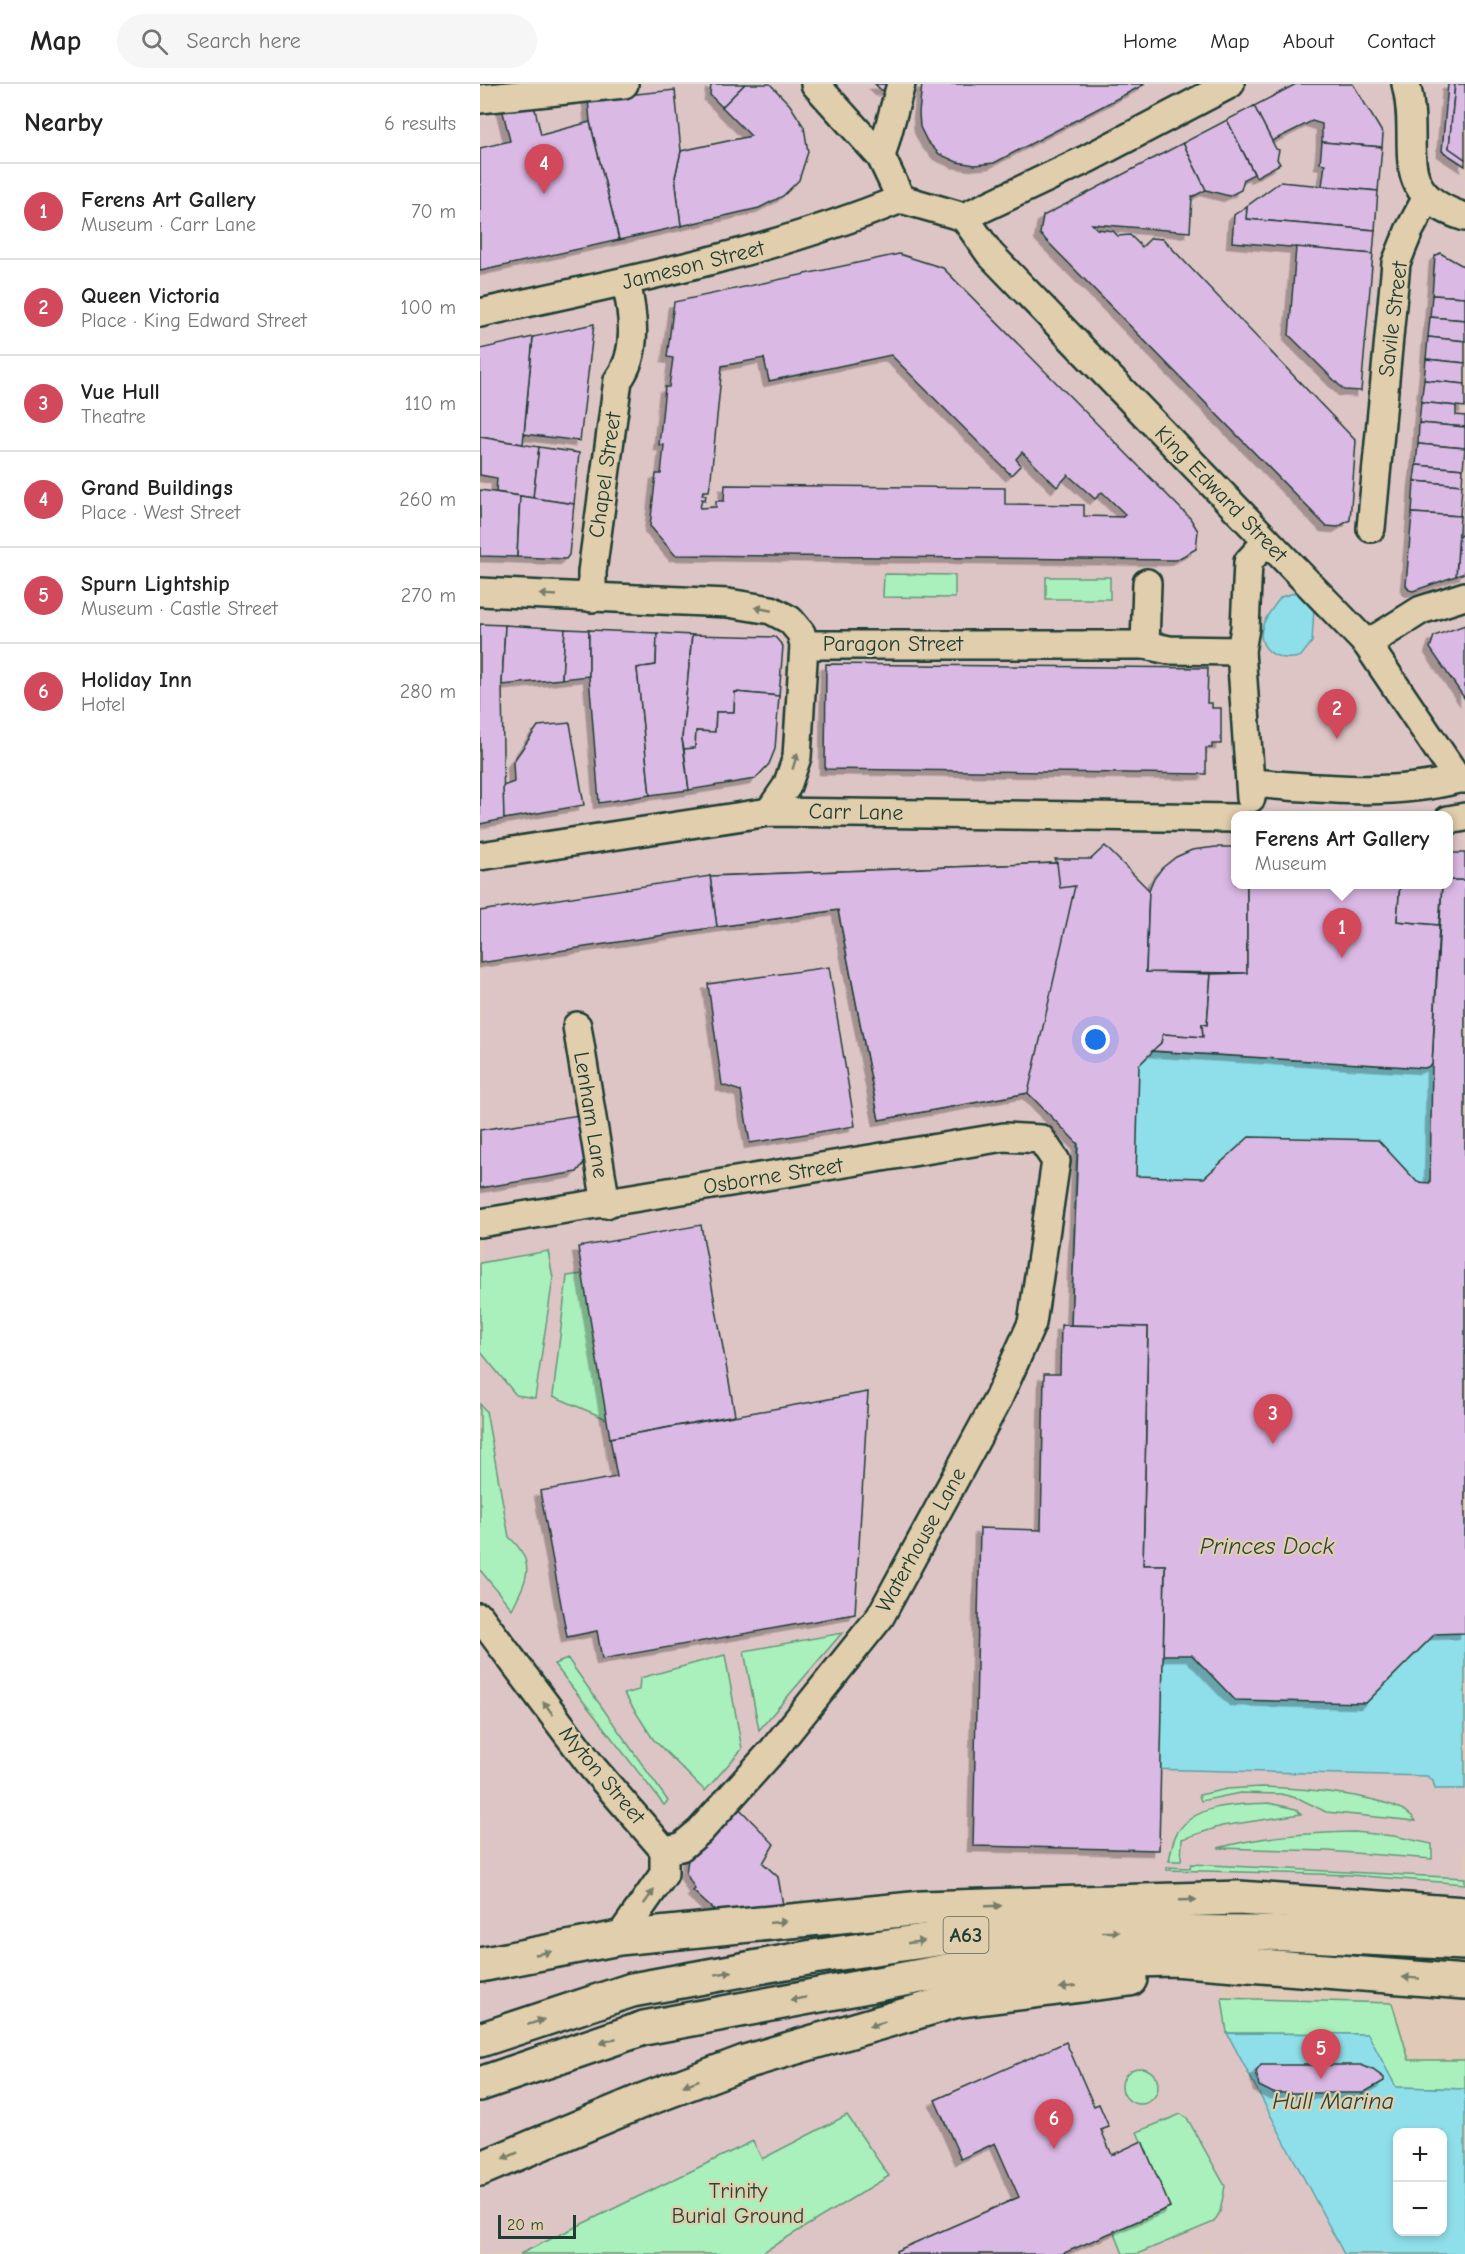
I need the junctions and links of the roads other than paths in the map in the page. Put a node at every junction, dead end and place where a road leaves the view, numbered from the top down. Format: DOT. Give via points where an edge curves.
graph roads {
  1 [pos="624,84"];
  2 [pos="815,84"];
  3 [pos="901,84"];
  4 [pos="1230,84"];
  5 [pos="1406,84"];
  6 [pos="480,99"];
  7 [pos="881,157"];
  8 [pos="901,199"];
  9 [pos="1426,199"];
  10 [pos="964,217"];
  11 [pos="1465,218"];
  12 [pos="626,282"];
  13 [pos="480,313"];
  14 [pos="1371,528"];
  15 [pos="1266,541"];
  16 [pos="1147,583"];
  17 [pos="480,592"];
  18 [pos="1465,596"];
  19 [pos="592,598"];
  20 [pos="1366,644"];
  21 [pos="804,645"];
  22 [pos="1145,645"];
  23 [pos="1241,651"];
  24 [pos="1462,779"];
  25 [pos="1246,800"];
  26 [pos="769,812"];
  27 [pos="480,856"];
  28 [pos="577,1026"];
  29 [pos="1056,1161"];
  30 [pos="606,1204"];
  31 [pos="480,1223"];
  32 [pos="480,1617"];
  33 [pos="664,1850"];
  34 [pos="1465,1914"];
  35 [pos="620,1938"];
  36 [pos="1465,1943"];
  37 [pos="483,1965"];
  38 [pos="1356,1974"];
  39 [pos="1465,1982"];
  40 [pos="480,2040"];
  41 [pos="480,2084"];
  42 [pos="480,2169"];
  1 -- 6 [label="street"];
  2 -- 7 [label="street"];
  3 -- 7 [label="street"];
  4 -- 10 [label="street" via="1087,159"];
  5 -- 9 [label="street" via="1412,160 1418,189"];
  7 -- 8 [label="street"];
  8 -- 10 [label="street"];
  8 -- 12 [label="street, Jameson Street" via="784,242"];
  9 -- 11 [label="street"];
  9 -- 14 [label="street, Savile Street" via="1396,263"];
  10 -- 15 [label="street, King Edward Street" via="990,254"];
  12 -- 13 [label="street, Jameson Street"];
  12 -- 19 [label="street, Chapel Street" via="633,316 630,355 628,367 618,380 592,572"];
  15 -- 20 [label="street, King Edward Street"];
  15 -- 23 [label="street" via="1248,562"];
  16 -- 22 [label="street"];
  19 -- 17 [label="street, Paragon Street, one-way"];
  18 -- 20 [label="street" via="1421,610"];
  21 -- 19 [label="street, Paragon Street, one-way" via="801,633 790,620 771,610 728,603"];
  20 -- 24 [label="street, King Edward Street"];
  21 -- 22 [label="street, Paragon Street"];
  26 -- 21 [label="street, one-way" via="787,786 798,757"];
  22 -- 23 [label="street, Paragon Street" via="1169,650"];
  23 -- 25 [label="street"];
  24 -- 25 [label="street, Carr Lane" via="1431,786"];
  25 -- 26 [label="street, Carr Lane"];
  26 -- 27 [label="street, Carr Lane"];
  28 -- 30 [label="street, Lenham Lane"];
  29 -- 30 [label="street, Osborne Street" via="1041,1139 1004,1137"];
  29 -- 33 [label="street, Waterhouse Lane" via="1032,1323 998,1399 880,1617 774,1749 700,1831 681,1847"];
  30 -- 31 [label="street, Osborne Street"];
  33 -- 32 [label="street, Myton Street, one-way" via="593,1768"];
  35 -- 33 [label="street, one-way" via="664,1874"];
  35 -- 34 [label="highway, A63, one-way" via="922,1908 1227,1898"];
  37 -- 35 [label="highway, A63, one-way"];
  40 -- 36 [label="highway, A63, one-way" via="632,1990 958,1936 1267,1933"];
  39 -- 38 [label="highway, A63, one-way"];
  38 -- 41 [label="highway, A63, one-way" via="1173,1959 963,1968 644,2028"];
  38 -- 42 [label="highway, one-way" via="1153,1976 954,2001 745,2062"];
}
